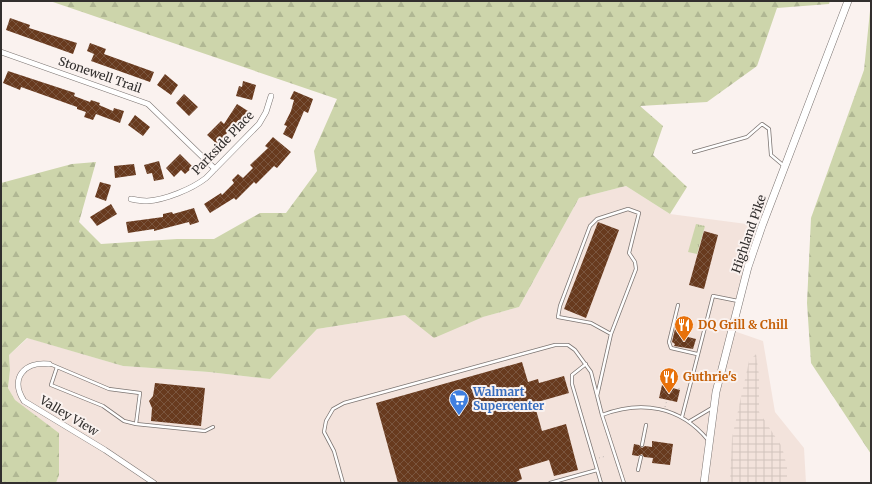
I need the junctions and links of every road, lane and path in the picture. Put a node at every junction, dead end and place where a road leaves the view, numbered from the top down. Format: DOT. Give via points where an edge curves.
graph roads {
  1 [pos="848,1"];
  2 [pos="1,52"];
  3 [pos="271,96"];
  4 [pos="694,152"];
  5 [pos="784,167"];
  6 [pos="215,169"];
  7 [pos="131,199"];
  8 [pos="739,301"];
  9 [pos="678,306"];
  10 [pos="611,334"];
  11 [pos="697,354"];
  12 [pos="49,364"];
  13 [pos="586,364"];
  14 [pos="58,367"];
  15 [pos="679,386"];
  16 [pos="679,389"];
  17 [pos="597,397"];
  18 [pos="667,400"];
  19 [pos="665,407"];
  20 [pos="714,407"];
  21 [pos="602,415"];
  22 [pos="682,417"];
  23 [pos="690,421"];
  24 [pos="136,424"];
  25 [pos="646,425"];
  26 [pos="213,427"];
  27 [pos="709,442"];
  28 [pos="642,445"];
  29 [pos="606,456"];
  30 [pos="640,457"];
  31 [pos="597,458"];
  32 [pos="597,470"];
  33 [pos="638,470"];
  34 [pos="154,483"];
  35 [pos="343,483"];
  36 [pos="550,483"];
  37 [pos="601,483"];
  38 [pos="624,483"];
  39 [pos="704,483"];
  1 -- 5 [label="main road, Highland Pike"];
  2 -- 6 [label="street, Stonewell Trail" via="148,104"];
  3 -- 6 [label="street, Parkside Place" via="259,124"];
  4 -- 5 [label="lane" via="748,137 761,124 769,129 770,155"];
  5 -- 8 [label="main road, Highland Pike" via="762,226"];
  6 -- 7 [label="street, Parkside Place" via="198,184 182,192 147,201"];
  8 -- 11 [label="lane" via="713,296"];
  8 -- 20 [label="main road, Highland Pike"];
  9 -- 11 [label="lane" via="668,342 670,348"];
  10 -- 10 [label="lane" via="636,269 629,253 639,213 628,209 597,219 590,226 558,317 592,323"];
  10 -- 17 [label="lane"];
  11 -- 22 [label="lane"];
  12 -- 14 [label="lane"];
  12 -- 34 [label="street, Valley View" via="38,363 21,373 18,383 24,400"];
  13 -- 17 [label="lane" via="591,372"];
  13 -- 32 [label="lane" via="572,375 572,384"];
  13 -- 35 [label="lane" via="568,345 555,345 344,403 333,409 326,420 324,432 334,451"];
  14 -- 24 [label="lane" via="51,385 103,406 124,420"];
  14 -- 24 [label="lane" via="108,389 140,393"];
  15 -- 16 [label="path"];
  17 -- 21 [label="lane"];
  18 -- 19 [label="path"];
  20 -- 23 [label="lane"];
  20 -- 27 [label="main road, Highland Pike"];
  21 -- 22 [label="lane" via="616,409 636,406"];
  21 -- 38 [label="lane"];
  22 -- 23 [label="lane"];
  23 -- 27 [label="lane"];
  24 -- 26 [label="lane" via="205,431"];
  25 -- 28 [label="lane"];
  27 -- 39 [label="main road, Highland Pike"];
  29 -- 31 [label="path"];
  30 -- 33 [label="lane"];
  32 -- 36 [label="lane"];
  32 -- 37 [label="lane"];
}
